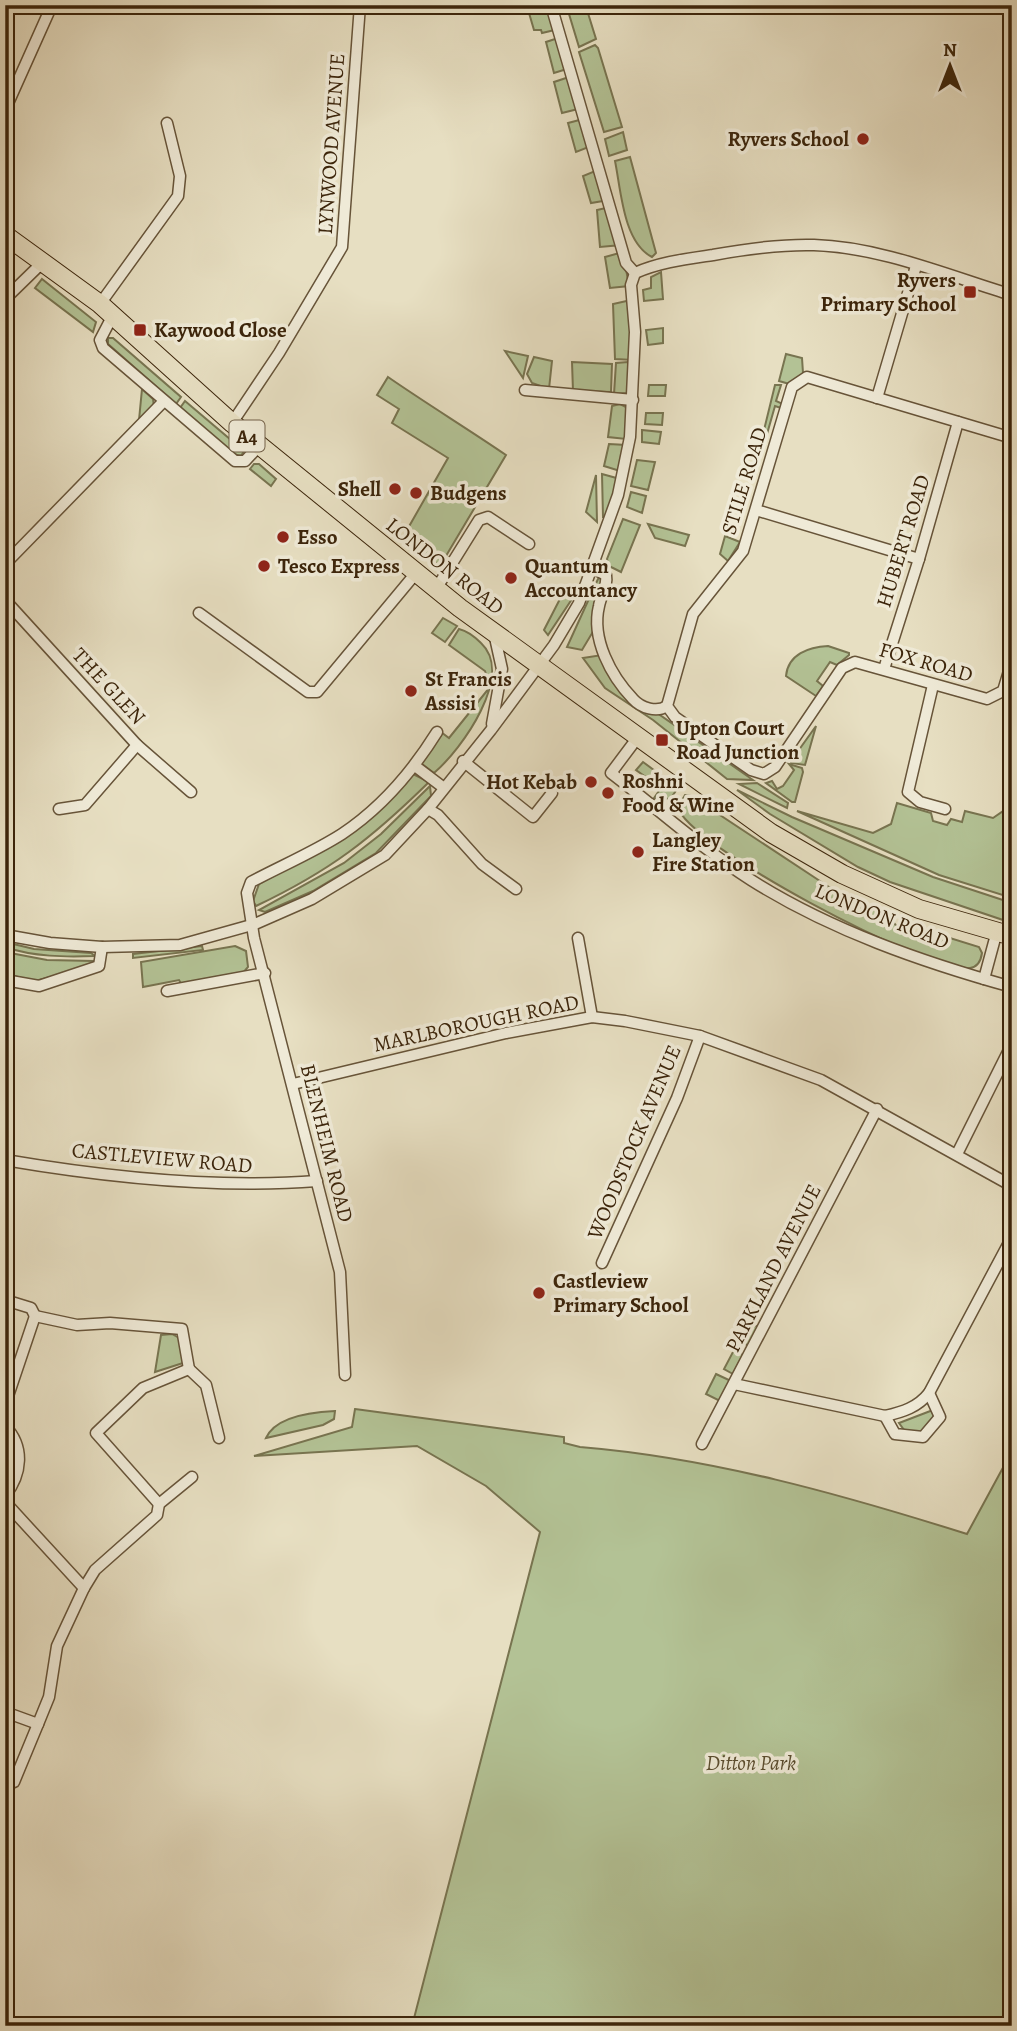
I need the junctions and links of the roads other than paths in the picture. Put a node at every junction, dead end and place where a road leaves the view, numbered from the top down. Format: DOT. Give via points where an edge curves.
graph roads {
  1 [pos="52,5"];
  2 [pos="360,5"];
  3 [pos="551,5"];
  4 [pos="5,110"];
  5 [pos="167,123"];
  6 [pos="5,235"];
  7 [pos="44,261"];
  8 [pos="916,266"];
  9 [pos="635,274"];
  10 [pos="1012,295"];
  11 [pos="5,299"];
  12 [pos="107,310"];
  13 [pos="525,390"];
  14 [pos="877,398"];
  15 [pos="633,400"];
  16 [pos="164,401"];
  17 [pos="958,422"];
  18 [pos="232,423"];
  19 [pos="1012,438"];
  20 [pos="259,446"];
  21 [pos="756,510"];
  22 [pos="529,544"];
  23 [pos="919,559"];
  24 [pos="5,564"];
  25 [pos="592,568"];
  26 [pos="416,573"];
  27 [pos="436,589"];
  28 [pos="5,600"];
  29 [pos="199,613"];
  30 [pos="493,632"];
  31 [pos="1012,661"];
  32 [pos="540,665"];
  33 [pos="884,669"];
  34 [pos="933,685"];
  35 [pos="667,706"];
  36 [pos="491,730"];
  37 [pos="437,733"];
  38 [pos="638,737"];
  39 [pos="137,745"];
  40 [pos="463,761"];
  41 [pos="415,766"];
  42 [pos="444,788"];
  43 [pos="191,792"];
  44 [pos="552,793"];
  45 [pos="59,809"];
  46 [pos="428,809"];
  47 [pos="945,809"];
  48 [pos="516,889"];
  49 [pos="255,924"];
  50 [pos="1004,933"];
  51 [pos="5,935"];
  52 [pos="578,938"];
  53 [pos="102,947"];
  54 [pos="265,973"];
  55 [pos="984,979"];
  56 [pos="5,981"];
  57 [pos="1012,987"];
  58 [pos="167,991"];
  59 [pos="592,1017"];
  60 [pos="700,1036"];
  61 [pos="1012,1044"];
  62 [pos="293,1084"];
  63 [pos="877,1109"];
  64 [pos="957,1154"];
  65 [pos="5,1160"];
  66 [pos="317,1181"];
  67 [pos="1012,1186"];
  68 [pos="1012,1237"];
  69 [pos="603,1263"];
  70 [pos="5,1300"];
  71 [pos="35,1316"];
  72 [pos="189,1370"];
  73 [pos="345,1375"];
  74 [pos="734,1384"];
  75 [pos="929,1393"];
  76 [pos="5,1405"];
  77 [pos="885,1416"];
  78 [pos="5,1426"];
  79 [pos="219,1438"];
  80 [pos="702,1444"];
  81 [pos="192,1478"];
  82 [pos="5,1496"];
  83 [pos="5,1502"];
  84 [pos="159,1504"];
  85 [pos="84,1588"];
  86 [pos="5,1712"];
  87 [pos="37,1724"];
  88 [pos="14,1783"];
  1 -- 4 [label="street"];
  2 -- 18 [label="street, LYNWOOD AVENUE" via="342,247"];
  3 -- 9 [label="street" via="626,263"];
  5 -- 12 [label="street" via="180,176 178,196"];
  6 -- 7 [label="main road, LONDON ROAD / A4"];
  7 -- 11 [label="street"];
  7 -- 12 [label="main road, LONDON ROAD / A4"];
  8 -- 9 [label="street" via="817,245 773,246 660,263"];
  8 -- 10 [label="street"];
  8 -- 14 [label="street"];
  9 -- 15 [label="street" via="631,285"];
  12 -- 16 [label="street" via="100,340 103,348"];
  12 -- 18 [label="main road, LONDON ROAD / A4"];
  13 -- 15 [label="street"];
  14 -- 17 [label="street, STILE ROAD"];
  14 -- 21 [label="street, STILE ROAD" via="807,377 792,387"];
  15 -- 25 [label="street" via="618,495"];
  16 -- 20 [label="street" via="234,461 245,461"];
  16 -- 24 [label="street"];
  17 -- 19 [label="street, STILE ROAD"];
  17 -- 23 [label="street, HUBERT ROAD"];
  18 -- 20 [label="main road, LONDON ROAD / A4"];
  20 -- 26 [label="main road, LONDON ROAD / A4"];
  21 -- 23 [label="street"];
  21 -- 35 [label="street, STILE ROAD" via="743,551 693,614"];
  22 -- 27 [label="street" via="488,517 480,520"];
  23 -- 33 [label="street, HUBERT ROAD"];
  25 -- 32 [label="street" via="570,619"];
  25 -- 35 [label="street" via="606,575 598,608 601,647 619,684 644,707"];
  26 -- 27 [label="main road, LONDON ROAD / A4"];
  26 -- 29 [label="street" via="317,692 308,692"];
  27 -- 30 [label="main road, LONDON ROAD / A4"];
  28 -- 39 [label="street, THE GLEN"];
  30 -- 32 [label="main road, LONDON ROAD / A4"];
  30 -- 36 [label="street" via="502,669"];
  31 -- 34 [label="street, FOX ROAD" via="1003,691 987,699"];
  32 -- 36 [label="street"];
  32 -- 38 [label="main road, LONDON ROAD / A4"];
  33 -- 34 [label="street, FOX ROAD"];
  33 -- 35 [label="street, FOX ROAD" via="855,662 842,668 775,767 764,774 751,770 675,718"];
  34 -- 47 [label="street" via="908,792 920,802"];
  36 -- 40 [label="street"];
  37 -- 41 [label="street"];
  38 -- 50 [label="main road, LONDON ROAD / A4" via="771,832 842,874 919,909"];
  38 -- 55 [label="street, LONDON ROAD" via="611,773 749,879 811,915"];
  39 -- 43 [label="street, THE GLEN"];
  39 -- 45 [label="street" via="85,805"];
  40 -- 42 [label="street"];
  40 -- 44 [label="street" via="533,817"];
  41 -- 42 [label="street"];
  41 -- 49 [label="street, BLENHEIM ROAD" via="387,797 342,834 251,882 247,893"];
  42 -- 46 [label="street"];
  46 -- 48 [label="street" via="482,864"];
  46 -- 49 [label="street" via="385,855 313,899"];
  49 -- 53 [label="street" via="180,945"];
  49 -- 54 [label="street, BLENHEIM ROAD" via="254,938"];
  50 -- 55 [label="street"];
  51 -- 53 [label="street"];
  52 -- 59 [label="street"];
  53 -- 56 [label="street" via="99,966 39,986"];
  54 -- 58 [label="street"];
  54 -- 62 [label="street, BLENHEIM ROAD"];
  55 -- 57 [label="street, LONDON ROAD"];
  59 -- 60 [label="street, MARLBOROUGH ROAD"];
  59 -- 62 [label="street, MARLBOROUGH ROAD"];
  60 -- 63 [label="street, MARLBOROUGH ROAD" via="778,1063"];
  60 -- 69 [label="street, WOODSTOCK AVENUE"];
  61 -- 64 [label="street"];
  62 -- 66 [label="street, BLENHEIM ROAD"];
  63 -- 64 [label="street, MARLBOROUGH ROAD"];
  63 -- 74 [label="street, PARKLAND AVENUE"];
  64 -- 67 [label="street, MARLBOROUGH ROAD"];
  65 -- 66 [label="street, CASTLEVIEW ROAD" via="57,1169 258,1185"];
  66 -- 73 [label="street, BLENHEIM ROAD" via="340,1272"];
  68 -- 75 [label="street"];
  70 -- 71 [label="street" via="31,1308"];
  71 -- 72 [label="street" via="77,1325 182,1329"];
  71 -- 76 [label="street"];
  72 -- 79 [label="street" via="206,1385"];
  72 -- 84 [label="street" via="143,1388 96,1433"];
  74 -- 77 [label="street"];
  74 -- 80 [label="street, PARKLAND AVENUE"];
  75 -- 77 [label="street" via="903,1412"];
  75 -- 77 [label="street" via="940,1417 923,1437 895,1434"];
  78 -- 82 [label="street" via="20,1456 14,1486"];
  81 -- 84 [label="street"];
  83 -- 85 [label="street"];
  84 -- 85 [label="street" via="158,1515 95,1570"];
  85 -- 87 [label="street" via="57,1646 49,1697"];
  86 -- 87 [label="street"];
  87 -- 88 [label="street"];
}
